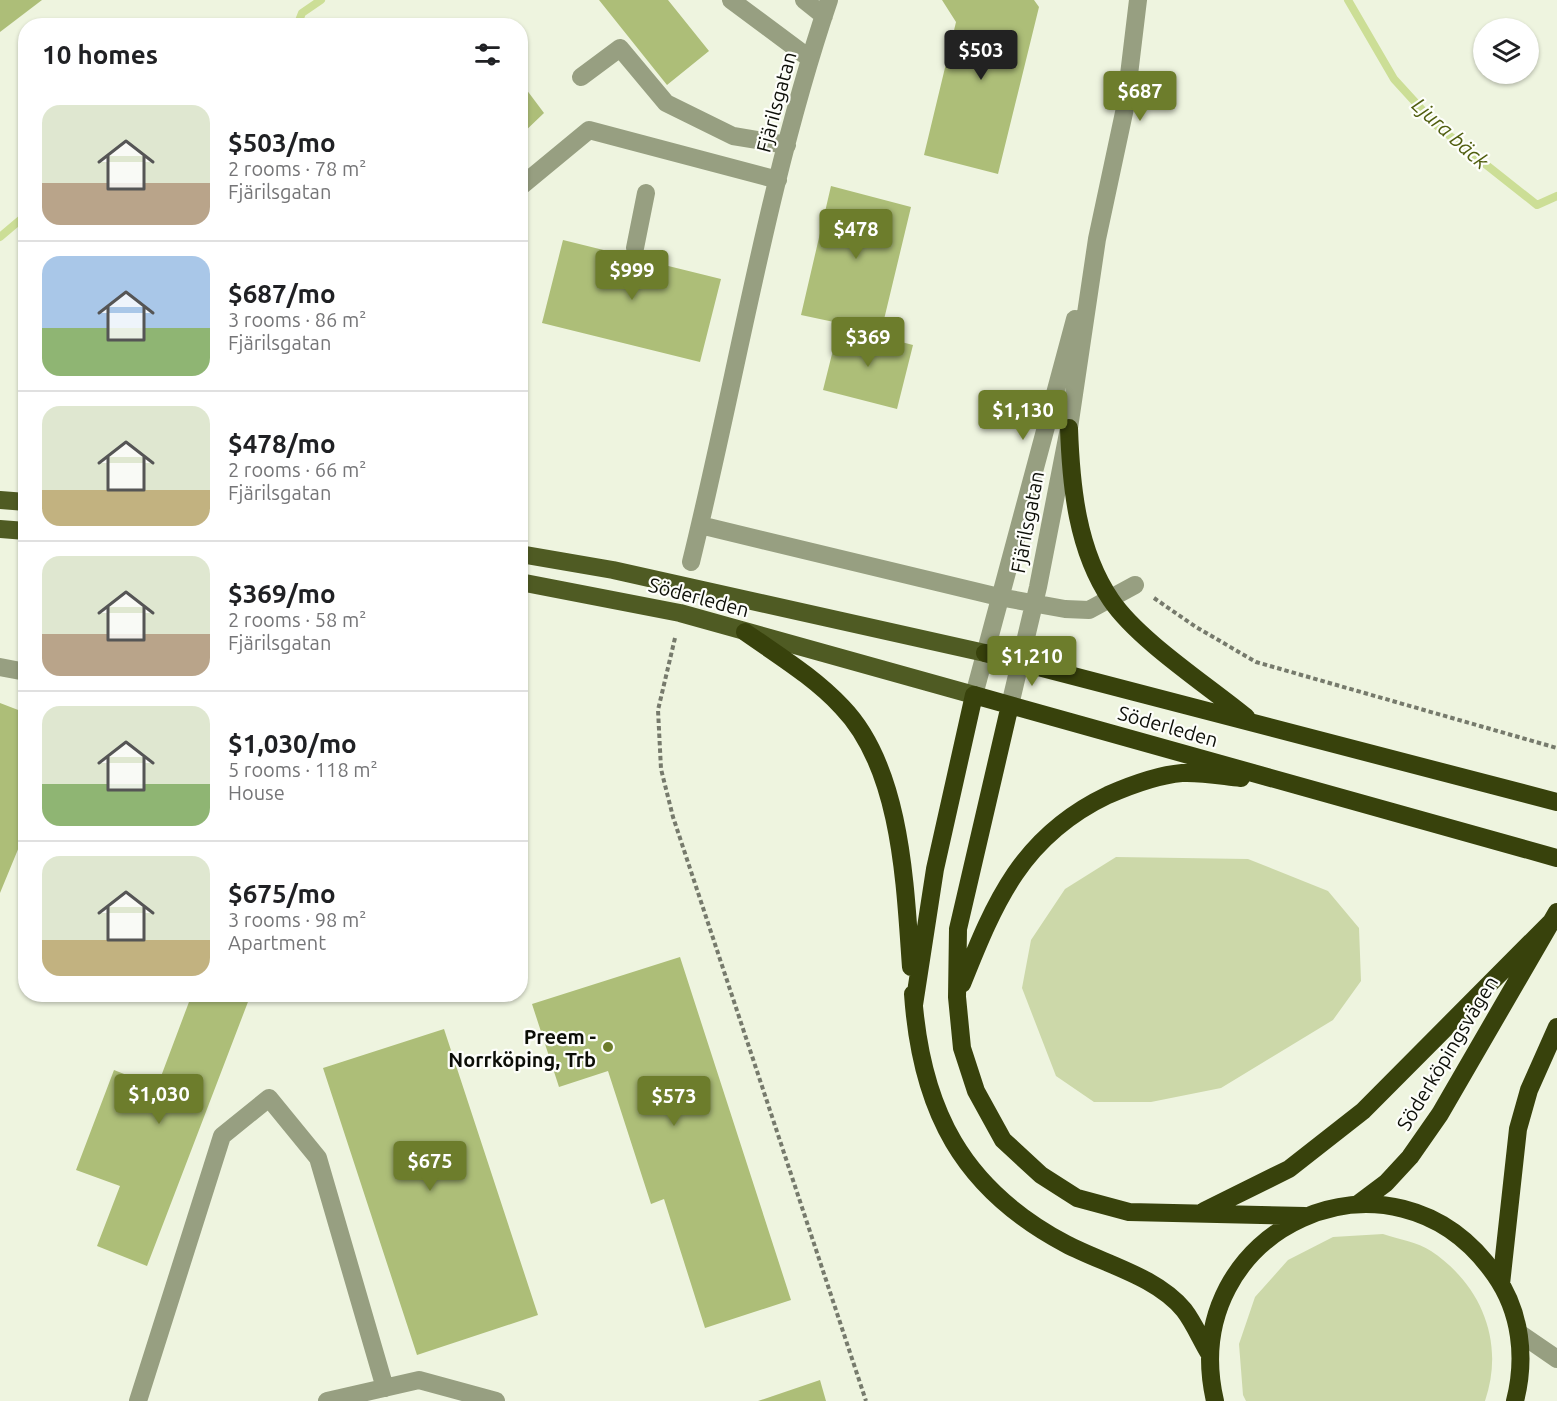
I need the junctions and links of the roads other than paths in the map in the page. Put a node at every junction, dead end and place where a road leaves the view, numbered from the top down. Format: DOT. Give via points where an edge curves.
graph roads {
  1 [pos="731,0"];
  2 [pos="804,0"];
  3 [pos="1138,0"];
  4 [pos="826,8"];
  5 [pos="809,58"];
  6 [pos="581,77"];
  7 [pos="787,145"];
  8 [pos="778,180"];
  9 [pos="528,181"];
  10 [pos="646,193"];
  11 [pos="1097,239"];
  12 [pos="635,248"];
  13 [pos="1069,428"];
  14 [pos="0,500"];
  15 [pos="18,501"];
  16 [pos="700,525"];
  17 [pos="0,529"];
  18 [pos="18,530"];
  19 [pos="528,555"];
  20 [pos="691,562"];
  21 [pos="528,584"];
  22 [pos="1135,585"];
  23 [pos="999,597"];
  24 [pos="1111,600"];
  25 [pos="1033,603"];
  26 [pos="745,633"];
  27 [pos="985,653"];
  28 [pos="1020,660"];
  29 [pos="0,667"];
  30 [pos="18,670"];
  31 [pos="974,695"];
  32 [pos="1010,705"];
  33 [pos="1252,722"];
  34 [pos="1281,781"];
  35 [pos="1557,802"];
  36 [pos="1557,858"];
  37 [pos="1553,917"];
  38 [pos="957,997"];
  39 [pos="914,1005"];
  40 [pos="1557,1027"];
  41 [pos="1358,1204"];
  42 [pos="1199,1213"];
  43 [pos="1305,1216"];
  44 [pos="1501,1284"];
  45 [pos="1519,1334"];
  46 [pos="1209,1353"];
  47 [pos="1557,1359"];
  48 [pos="385,1388"];
  49 [pos="138,1401"];
  50 [pos="327,1401"];
  51 [pos="496,1401"];
  52 [pos="1215,1401"];
  53 [pos="1515,1401"];
  1 -- 5 [label="street"];
  2 -- 4 [label="street"];
  3 -- 11 [label="street, Fjärilsgatan" via="1125,108"];
  4 -- 5 [label="street, Fjärilsgatan"];
  5 -- 7 [label="street, Fjärilsgatan"];
  6 -- 7 [label="street" via="620,48 666,103 733,136"];
  7 -- 8 [label="street, Fjärilsgatan"];
  8 -- 9 [label="street" via="589,130"];
  8 -- 16 [label="street, Fjärilsgatan"];
  10 -- 12 [label="street"];
  11 -- 13 [label="street, Fjärilsgatan"];
  11 -- 23 [label="street, Fjärilsgatan"];
  13 -- 24 [label="highway" via="1070,468 1079,521 1092,564"];
  13 -- 25 [label="street, Fjärilsgatan"];
  14 -- 15 [label="main road"];
  16 -- 20 [label="street, Fjärilsgatan"];
  16 -- 23 [label="street"];
  17 -- 18 [label="main road"];
  19 -- 27 [label="main road, Söderleden" via="613,570"];
  21 -- 26 [label="main road, Söderleden" via="680,613"];
  22 -- 24 [label="street"];
  23 -- 25 [label="street"];
  23 -- 27 [label="street, Fjärilsgatan"];
  24 -- 25 [label="street" via="1089,610"];
  24 -- 33 [label="highway" via="1132,625"];
  25 -- 28 [label="street, Fjärilsgatan"];
  26 -- 31 [label="main road, Söderleden"];
  26 -- 39 [label="highway" via="808,676 844,708 876,756 902,850"];
  27 -- 28 [label="highway, Söderleden"];
  27 -- 31 [label="street, Fjärilsgatan"];
  28 -- 32 [label="street, Fjärilsgatan"];
  28 -- 33 [label="highway, Söderleden"];
  29 -- 30 [label="street"];
  31 -- 32 [label="highway, Söderleden"];
  31 -- 39 [label="highway" via="935,869"];
  32 -- 34 [label="highway, Söderleden"];
  32 -- 38 [label="highway" via="958,929"];
  33 -- 35 [label="highway, Söderleden"];
  34 -- 36 [label="highway, Söderleden"];
  34 -- 38 [label="highway" via="1182,773 1133,784 1084,806 1047,835 1010,878 983,930"];
  37 -- 41 [label="highway, Söderköpingsvägen" via="1440,1114 1410,1157 1386,1183"];
  37 -- 42 [label="highway" via="1364,1112 1289,1169"];
  38 -- 42 [label="highway" via="962,1048 976,1091 1003,1140 1041,1175 1077,1198 1129,1212"];
  39 -- 46 [label="highway" via="922,1065 936,1111 956,1147 986,1187 1017,1215 1066,1244 1167,1294 1184,1311"];
  40 -- 44 [label="highway" via="1529,1090 1518,1129"];
  41 -- 43 [label="highway"];
  41 -- 44 [label="highway" via="1392,1206 1425,1216 1455,1233 1481,1255"];
  42 -- 43 [label="highway"];
  43 -- 46 [label="highway" via="1262,1242 1240,1267 1219,1304"];
  44 -- 45 [label="highway"];
  45 -- 47 [label="street"];
  45 -- 53 [label="highway" via="1521,1359"];
  46 -- 52 [label="highway"];
  48 -- 49 [label="street" via="318,1158 268,1098 222,1136"];
  48 -- 50 [label="street"];
  48 -- 51 [label="street" via="419,1380"];
}
